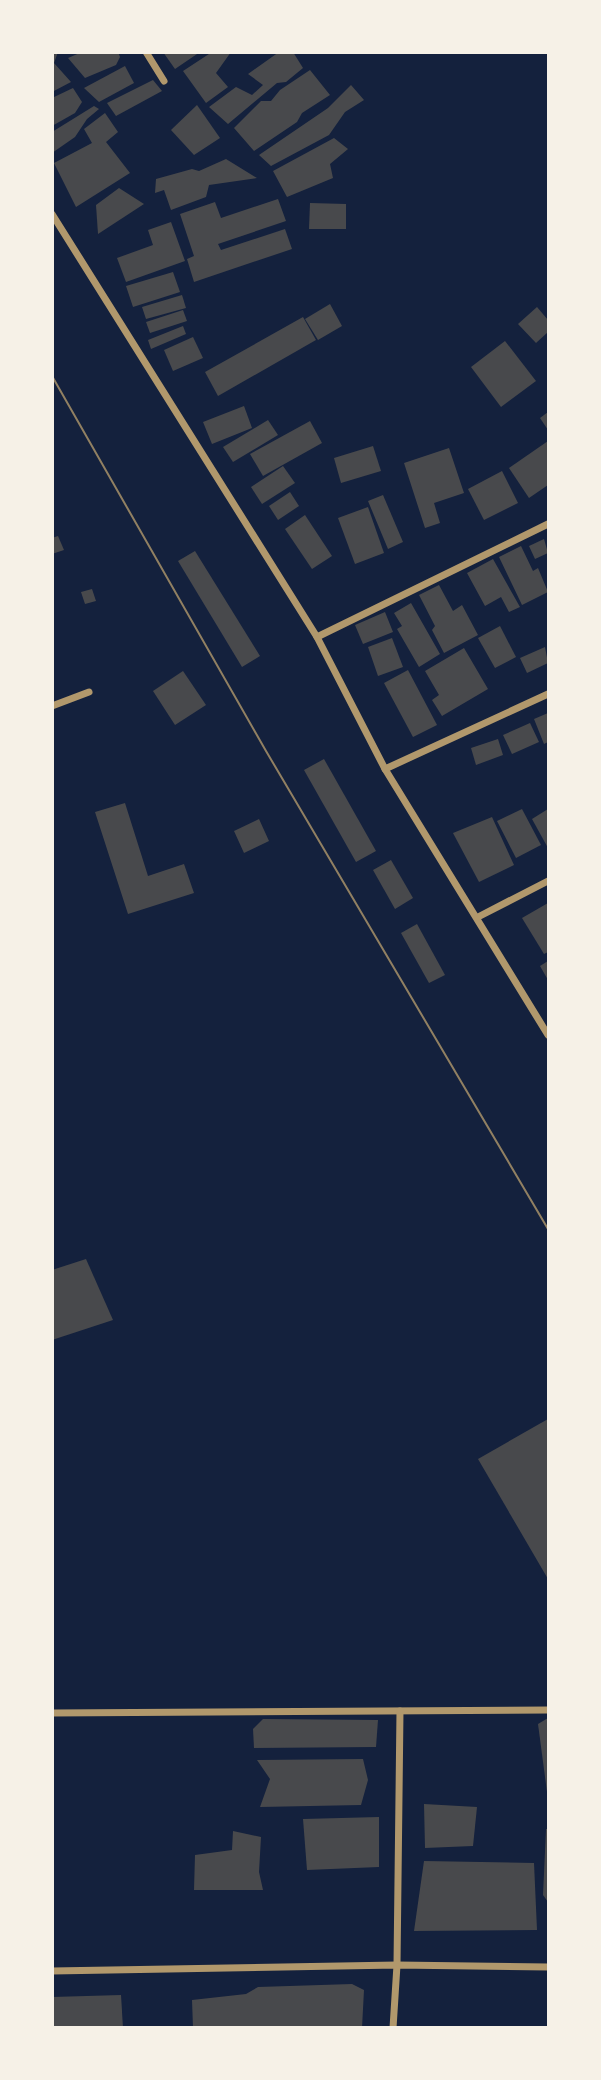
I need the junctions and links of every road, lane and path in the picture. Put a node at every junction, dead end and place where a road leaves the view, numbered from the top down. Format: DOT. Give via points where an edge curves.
graph roads {
  1 [pos="146,52"];
  2 [pos="164,81"];
  3 [pos="52,214"];
  4 [pos="548,524"];
  5 [pos="317,638"];
  6 [pos="89,692"];
  7 [pos="548,694"];
  8 [pos="52,706"];
  9 [pos="385,769"];
  10 [pos="548,881"];
  11 [pos="478,917"];
  12 [pos="548,1035"];
  13 [pos="548,1710"];
  14 [pos="400,1711"];
  15 [pos="52,1713"];
  16 [pos="397,1965"];
  17 [pos="548,1967"];
  18 [pos="52,1971"];
  19 [pos="393,2028"];
  1 -- 2 [label="street"];
  3 -- 5 [label="street"];
  4 -- 5 [label="street"];
  5 -- 9 [label="street"];
  6 -- 8 [label="street"];
  7 -- 9 [label="street"];
  9 -- 11 [label="street"];
  10 -- 11 [label="street"];
  11 -- 12 [label="street"];
  13 -- 14 [label="street"];
  14 -- 15 [label="street"];
  14 -- 16 [label="street"];
  16 -- 17 [label="street"];
  16 -- 18 [label="street"];
  16 -- 19 [label="street"];
}
